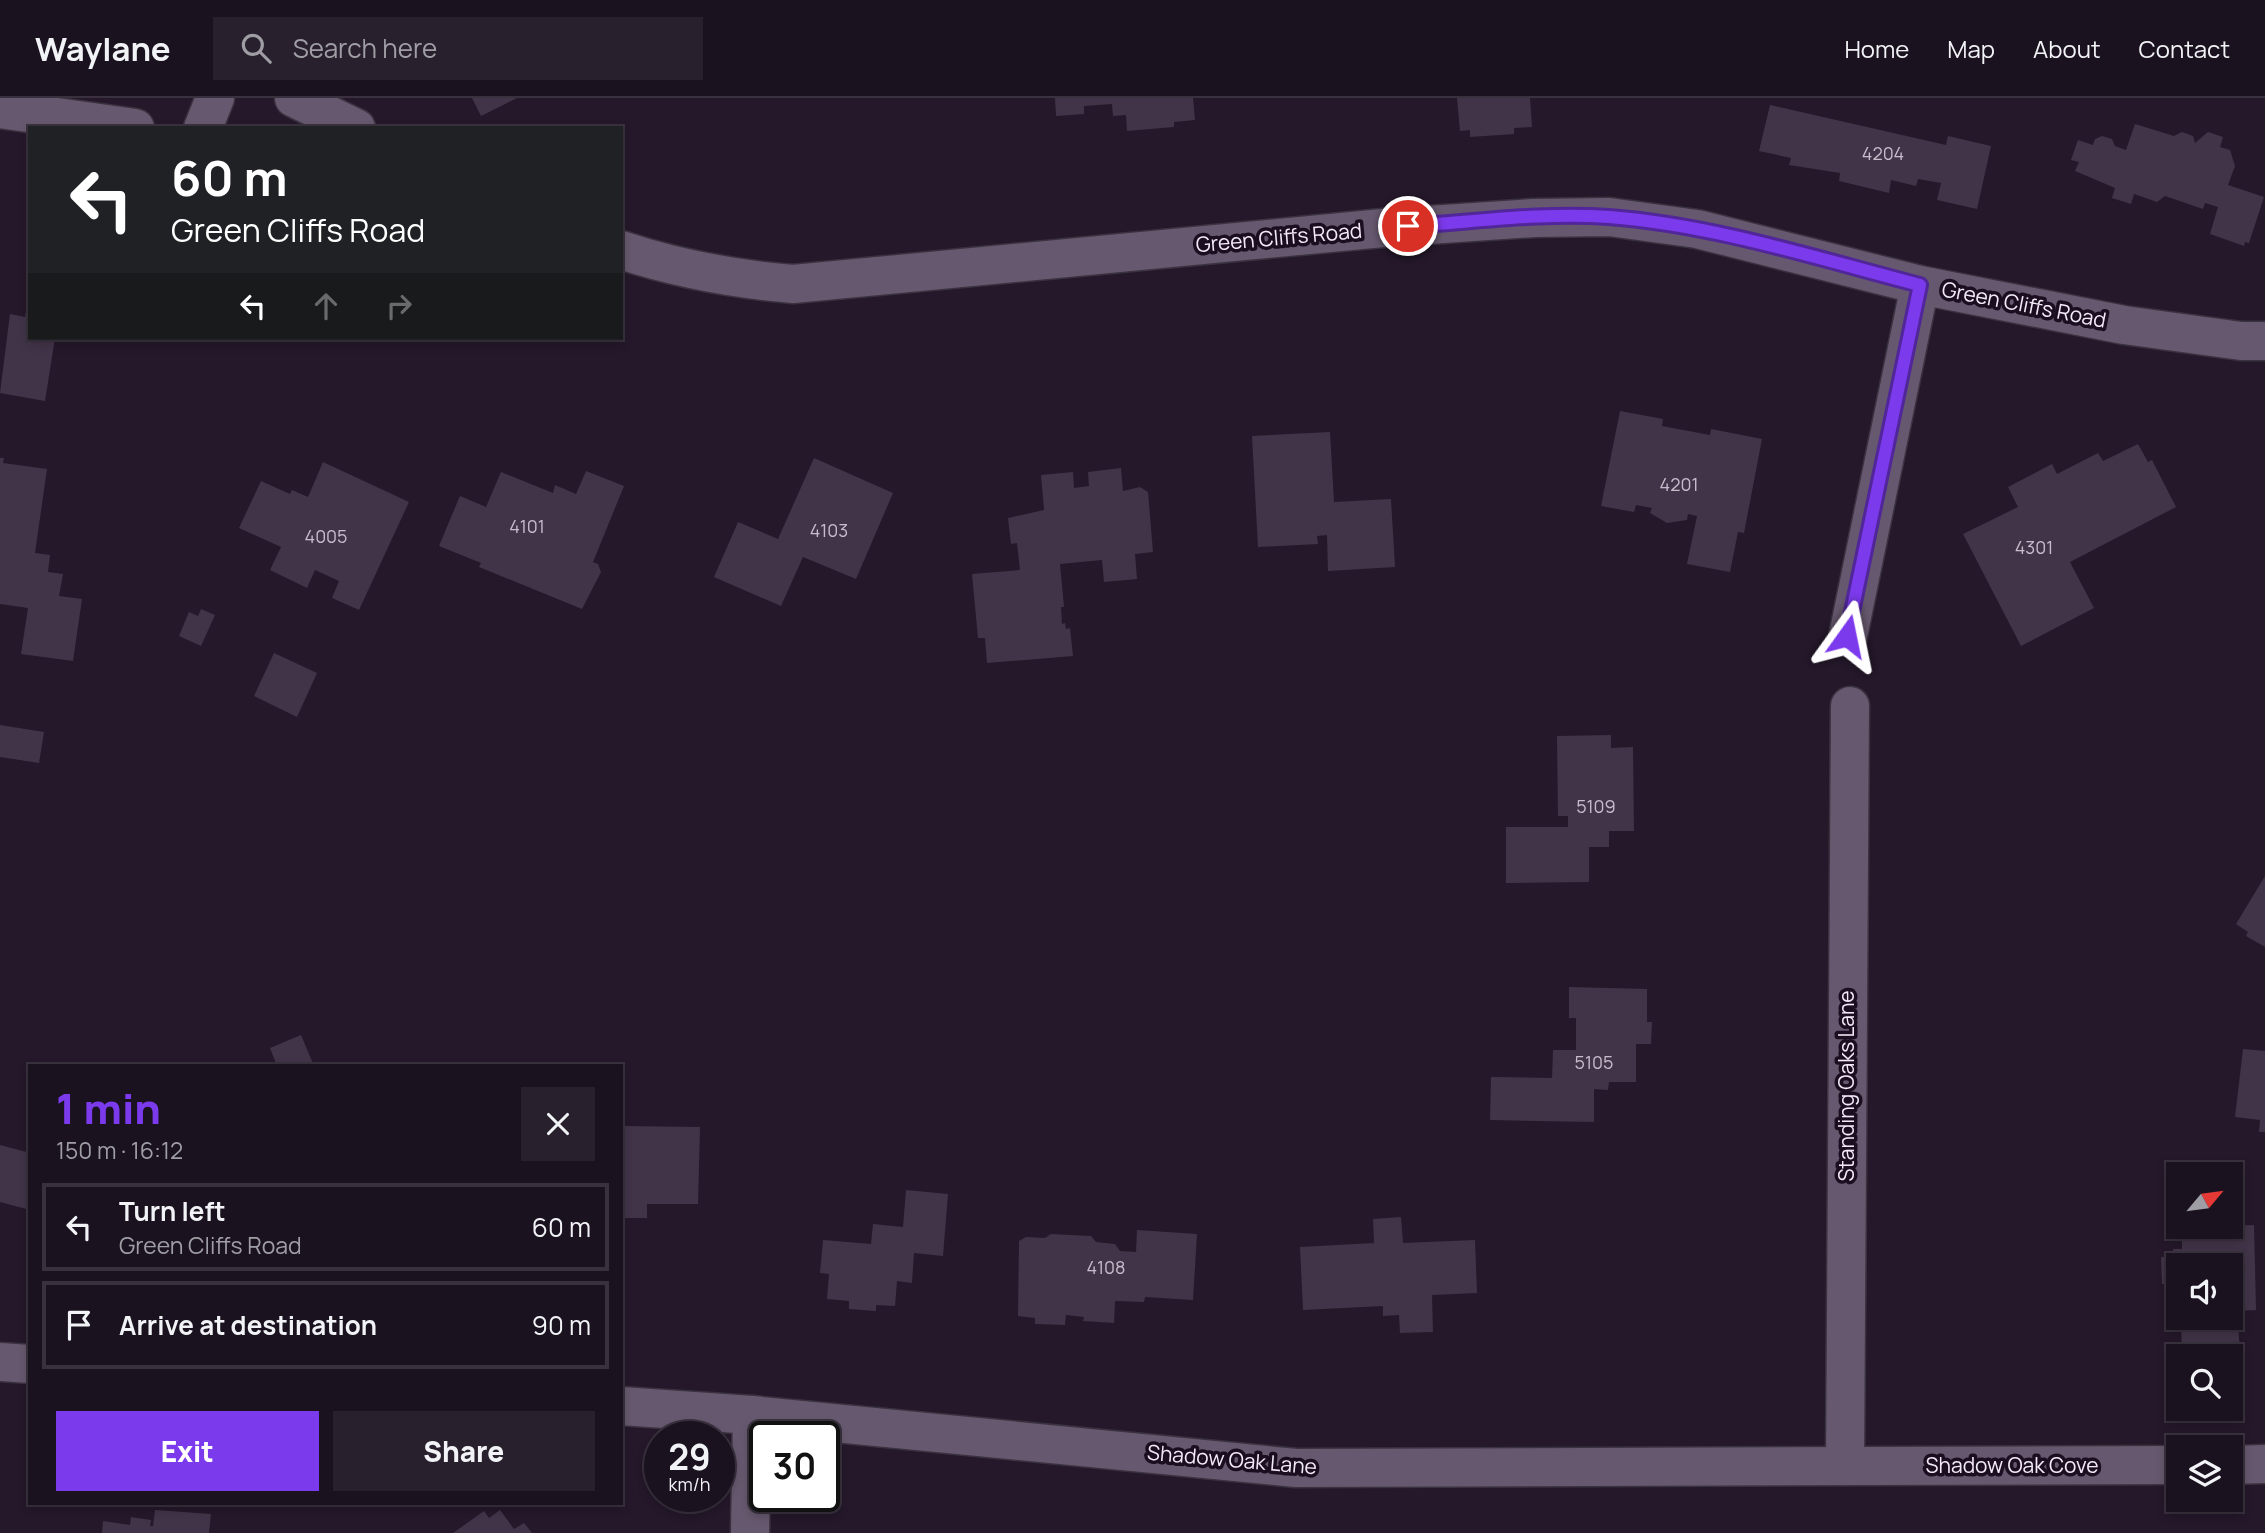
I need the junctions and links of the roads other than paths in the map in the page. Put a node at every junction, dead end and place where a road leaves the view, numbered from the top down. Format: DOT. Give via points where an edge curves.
graph roads {
  1 [pos="215,98"];
  2 [pos="293,98"];
  3 [pos="0,109"];
  4 [pos="121,126"];
  5 [pos="204,126"];
  6 [pos="352,126"];
  7 [pos="623,251"];
  8 [pos="1920,285"];
  9 [pos="2265,341"];
  10 [pos="1847,636"];
  11 [pos="1850,706"];
  12 [pos="0,1362"];
  13 [pos="28,1364"];
  14 [pos="623,1406"];
  15 [pos="752,1415"];
  16 [pos="2166,1465"];
  17 [pos="2243,1465"];
  18 [pos="2265,1465"];
  19 [pos="1845,1466"];
  20 [pos="751,1533"];
  1 -- 5 [label="street"];
  2 -- 6 [label="street"];
  3 -- 4 [label="street"];
  7 -- 8 [label="street, Green Cliffs Road" via="733,279 793,284 1383,228 1609,217 1697,229"];
  8 -- 9 [label="street, Green Cliffs Road" via="2136,327"];
  8 -- 10 [label="street"];
  11 -- 19 [label="street, Standing Oaks Lane"];
  12 -- 13 [label="street"];
  14 -- 15 [label="street, Shadow Oak Lane"];
  15 -- 19 [label="street, Shadow Oak Lane" via="1296,1468"];
  15 -- 20 [label="street"];
  16 -- 19 [label="street, Shadow Oak Cove"];
  17 -- 18 [label="street"];
}
